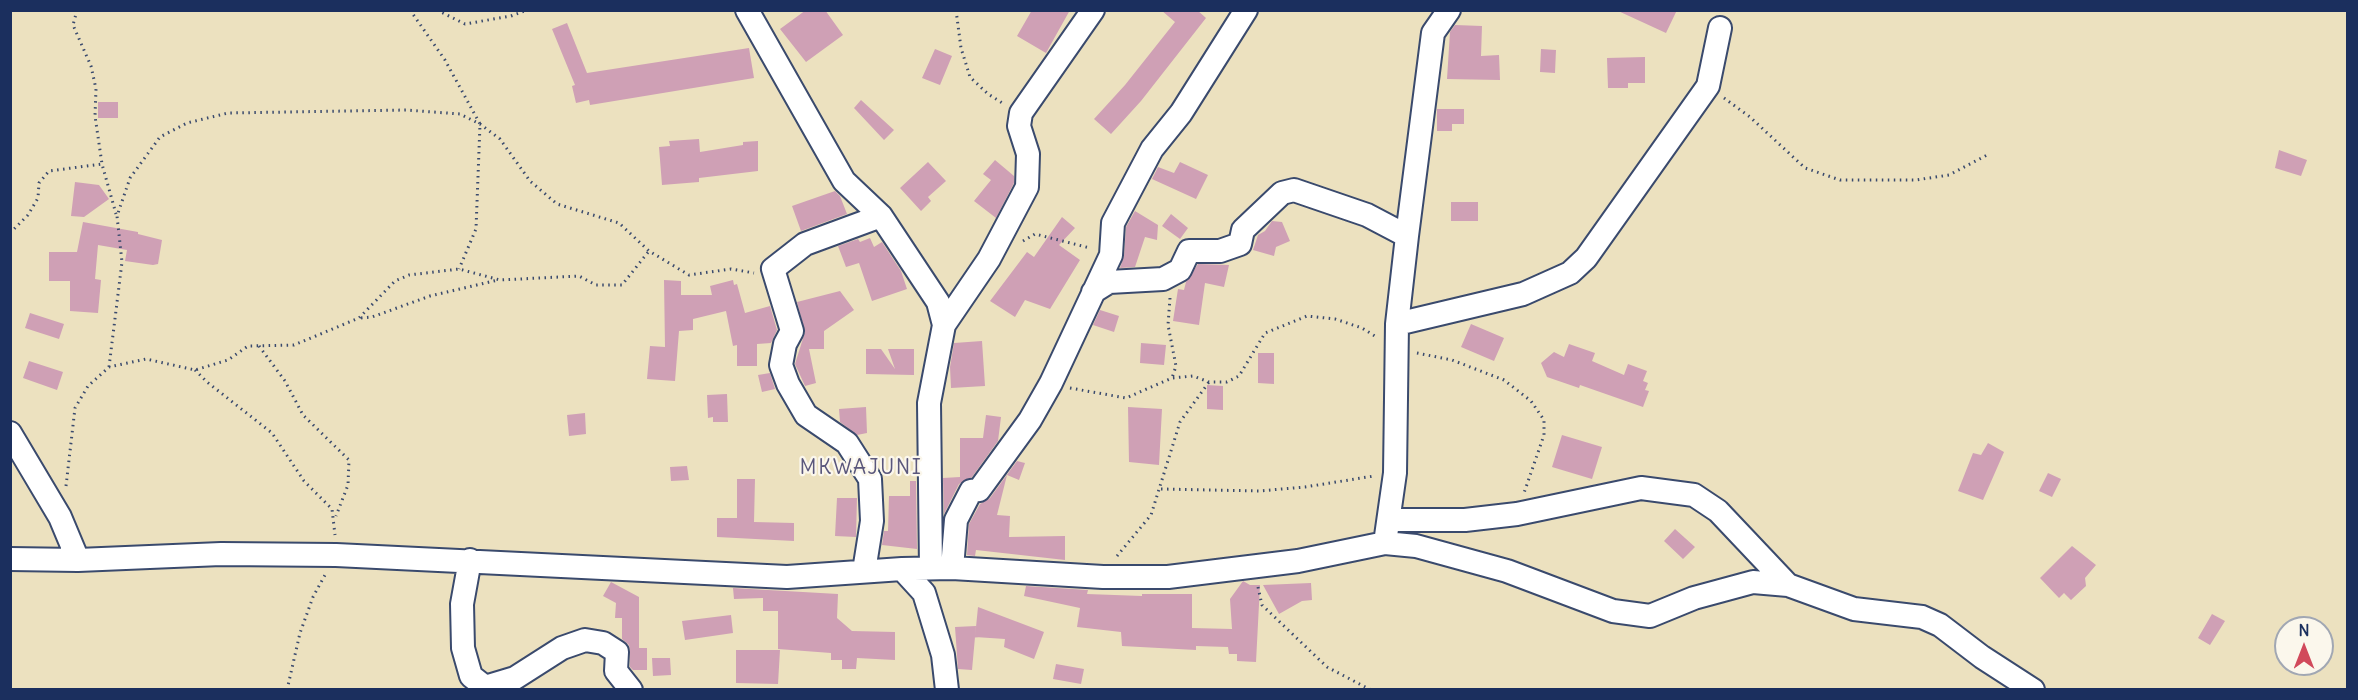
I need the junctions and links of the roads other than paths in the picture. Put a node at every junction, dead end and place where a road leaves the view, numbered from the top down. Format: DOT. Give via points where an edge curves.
graph roads {
  1 [pos="747,10"];
  2 [pos="1093,10"];
  3 [pos="1246,10"];
  4 [pos="1449,10"];
  5 [pos="1720,28"];
  6 [pos="881,216"];
  7 [pos="1407,236"];
  8 [pos="1093,292"];
  9 [pos="1397,324"];
  10 [pos="944,325"];
  11 [pos="10,433"];
  12 [pos="1389,520"];
  13 [pos="1385,543"];
  14 [pos="10,559"];
  15 [pos="78,560"];
  16 [pos="470,560"];
  17 [pos="941,568"];
  18 [pos="902,569"];
  19 [pos="864,571"];
  20 [pos="1788,585"];
  21 [pos="631,690"];
  22 [pos="947,690"];
  23 [pos="2033,690"];
  1 -- 6 [label="street" via="844,181"];
  2 -- 10 [label="street" via="1021,112 1019,126 1028,154 1027,187 989,259"];
  3 -- 8 [label="street" via="1181,113 1152,149 1113,223 1112,255"];
  4 -- 7 [label="street" via="1433,33"];
  5 -- 9 [label="street" via="1708,86 1586,258 1570,273 1523,294"];
  6 -- 10 [label="street" via="938,302"];
  6 -- 19 [label="street" via="804,244 773,268 792,331 781,365 788,384 806,414 847,443 870,479 872,521"];
  7 -- 8 [label="street" via="1367,214 1294,190 1282,193 1248,224 1240,244 1220,251 1189,251 1180,270 1163,279 1109,282"];
  7 -- 9 [label="street"];
  8 -- 17 [label="street" via="1030,420 979,490 971,491 956,520"];
  9 -- 12 [label="street" via="1395,473"];
  10 -- 17 [label="street" via="929,403"];
  11 -- 15 [label="street" via="60,517"];
  12 -- 13 [label="street"];
  12 -- 20 [label="street" via="1465,520 1517,514 1641,488 1694,495 1718,511"];
  13 -- 17 [label="street" via="1253,568 1168,577"];
  13 -- 20 [label="street" via="1416,546 1473,561 1613,611 1650,616 1694,598 1754,582"];
  14 -- 15 [label="street"];
  15 -- 16 [label="street" via="221,554"];
  16 -- 19 [label="street" via="787,577"];
  16 -- 21 [label="street" via="462,604 463,648 471,676 485,687 515,678 562,648 585,640 603,643 617,652 616,671"];
  17 -- 18 [label="street"];
  18 -- 19 [label="street"];
  18 -- 22 [label="street" via="924,593 943,655"];
  20 -- 23 [label="street" via="1854,609 1922,617"];
}
